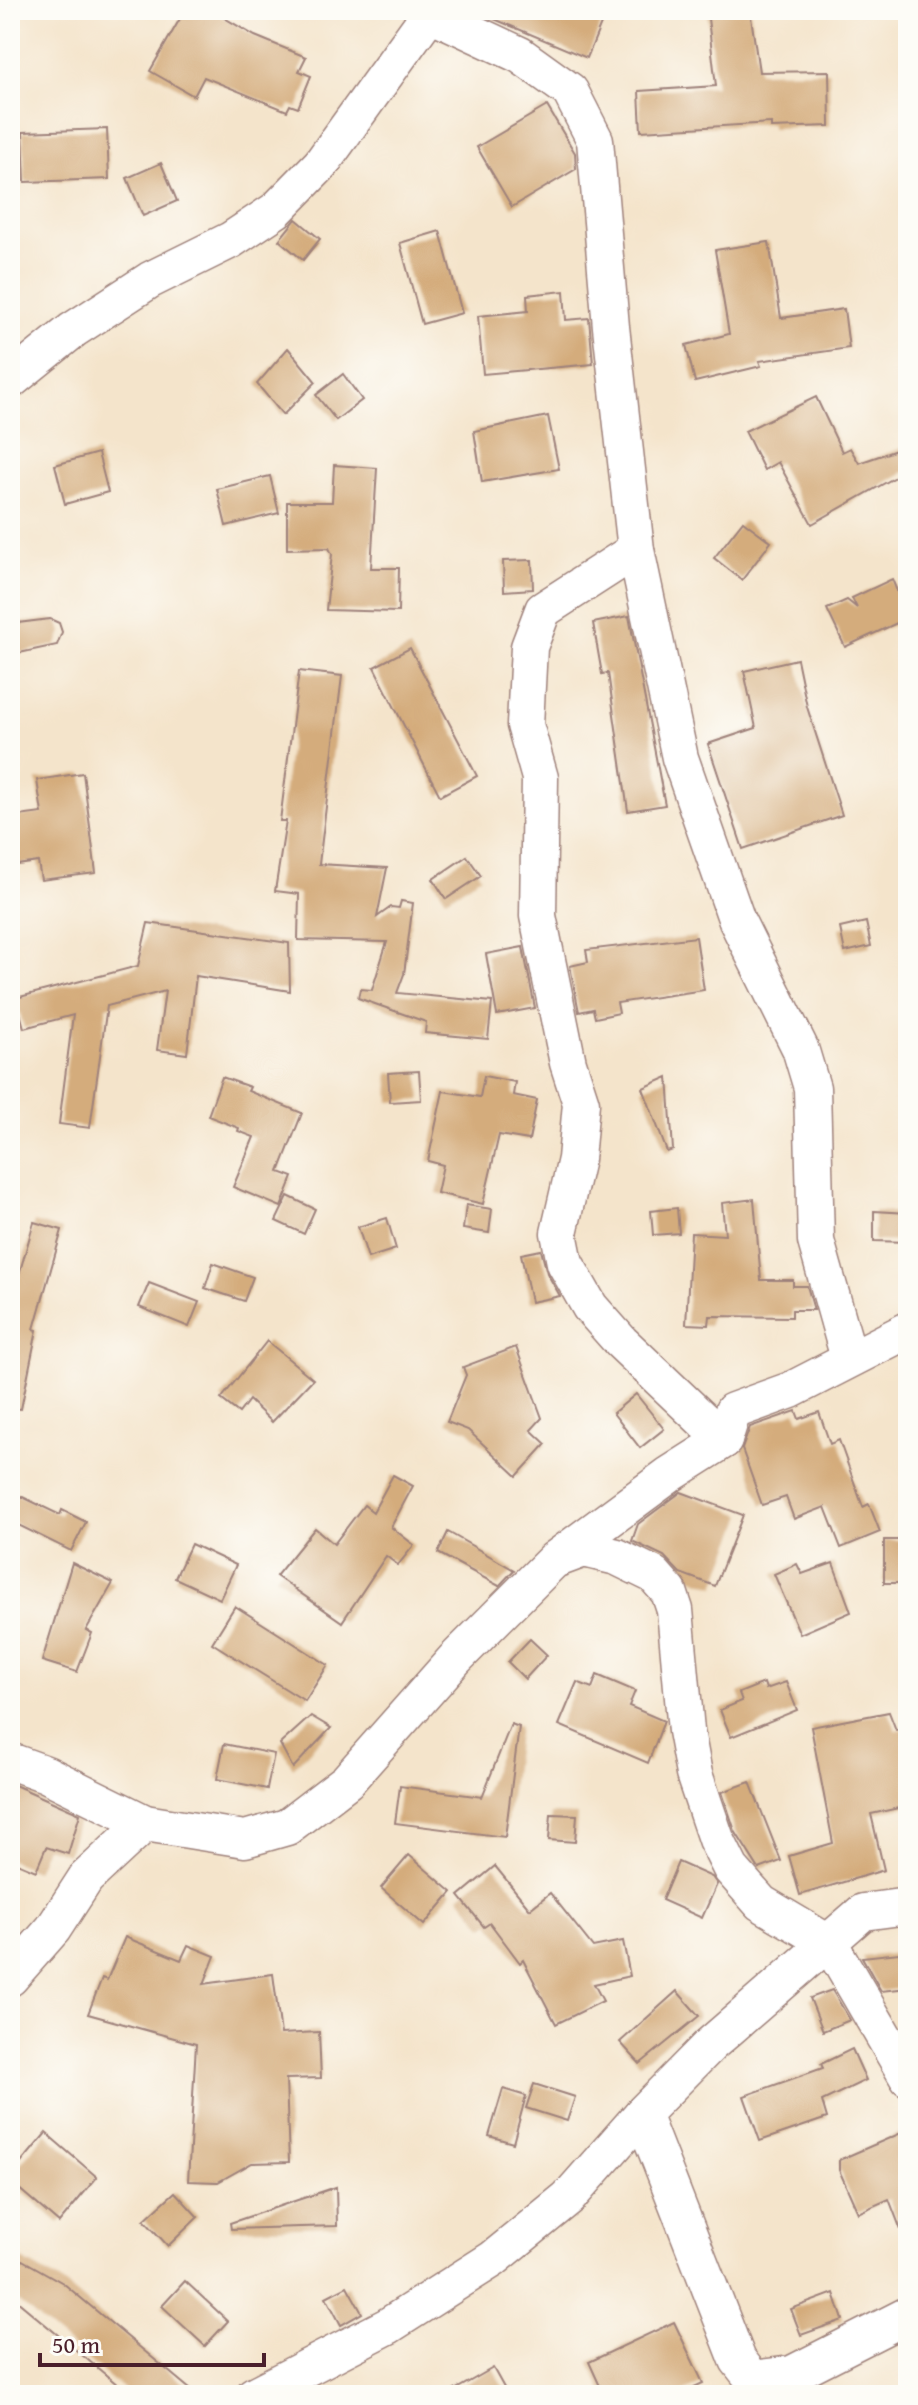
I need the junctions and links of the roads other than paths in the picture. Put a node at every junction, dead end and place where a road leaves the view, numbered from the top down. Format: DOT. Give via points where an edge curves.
graph roads {
  1 [pos="431,12"];
  2 [pos="10,381"];
  3 [pos="636,550"];
  4 [pos="908,1330"];
  5 [pos="849,1358"];
  6 [pos="724,1440"];
  7 [pos="554,1560"];
  8 [pos="10,1761"];
  9 [pos="145,1823"];
  10 [pos="908,1906"];
  11 [pos="830,1944"];
  12 [pos="10,1978"];
  13 [pos="908,2078"];
  14 [pos="642,2114"];
  15 [pos="908,2315"];
  16 [pos="254,2395"];
  1 -- 2 [label="street" via="321,164 276,210 231,240 150,280 73,330"];
  1 -- 3 [label="street" via="520,55 570,91 595,140"];
  3 -- 5 [label="street" via="680,758 737,921 800,1048 812,1088 816,1241"];
  3 -- 6 [label="street" via="543,610 529,647 525,725 540,778 538,916 581,1103 576,1159 559,1233 565,1263 590,1307"];
  4 -- 5 [label="street"];
  5 -- 6 [label="street" via="791,1390 733,1411"];
  6 -- 7 [label="street"];
  7 -- 9 [label="street" via="455,1659 347,1781 287,1827 245,1839"];
  7 -- 11 [label="street" via="584,1549 617,1557 654,1575 669,1592 694,1774 716,1839 747,1891"];
  8 -- 9 [label="street"];
  9 -- 12 [label="street" via="86,1878 53,1929"];
  10 -- 11 [label="street" via="863,1912"];
  11 -- 13 [label="street"];
  11 -- 14 [label="street" via="710,2045"];
  14 -- 15 [label="street" via="738,2360 753,2379 792,2374"];
  14 -- 16 [label="street" via="568,2198 493,2259 388,2326"];
}
